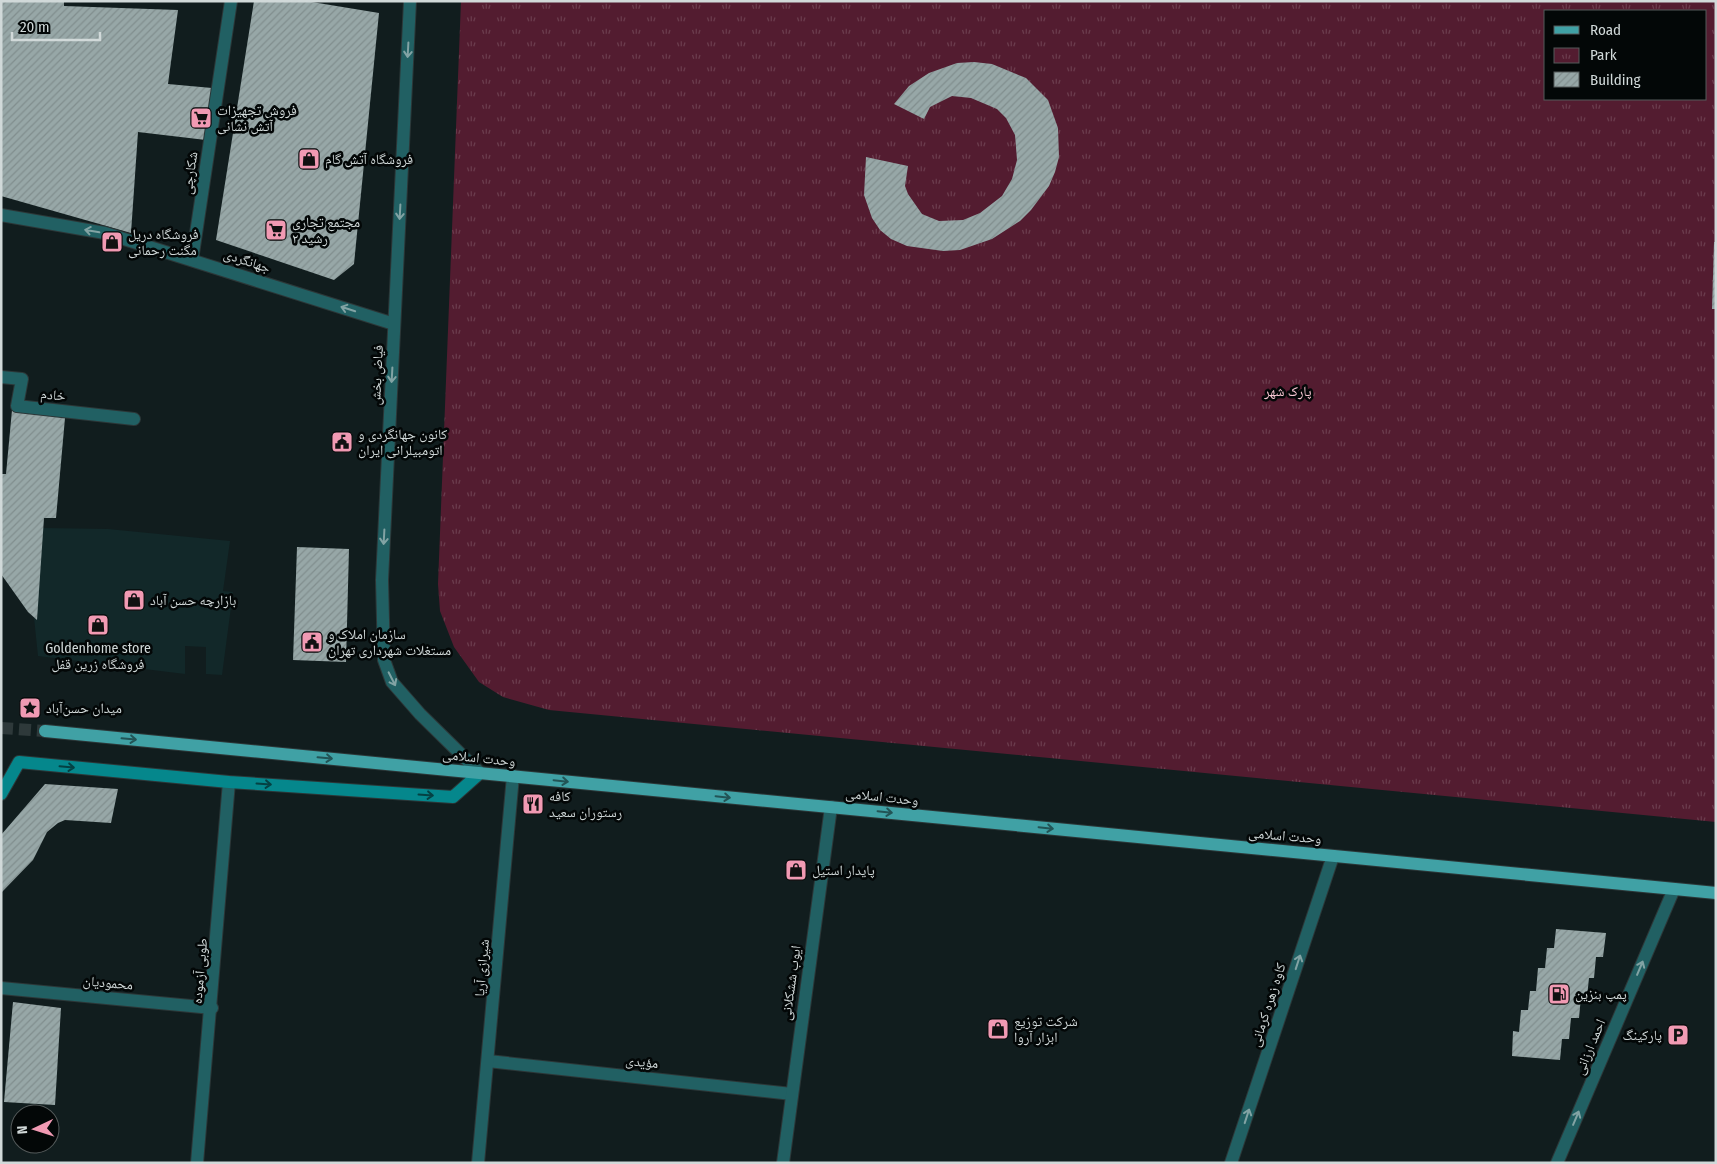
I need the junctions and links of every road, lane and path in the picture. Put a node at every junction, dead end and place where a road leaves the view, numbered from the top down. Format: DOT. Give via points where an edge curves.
graph roads {
  1 [pos="231,1"];
  2 [pos="410,1"];
  3 [pos="1,215"];
  4 [pos="192,260"];
  5 [pos="394,324"];
  6 [pos="1,377"];
  7 [pos="134,419"];
  8 [pos="45,731"];
  9 [pos="480,773"];
  10 [pos="513,776"];
  11 [pos="229,782"];
  12 [pos="1,794"];
  13 [pos="830,807"];
  14 [pos="1333,856"];
  15 [pos="1674,889"];
  16 [pos="1716,893"];
  17 [pos="1,988"];
  18 [pos="212,1008"];
  19 [pos="488,1061"];
  20 [pos="792,1094"];
  21 [pos="197,1163"];
  22 [pos="478,1163"];
  23 [pos="782,1163"];
  24 [pos="1231,1163"];
  25 [pos="1557,1163"];
  1 -- 4 [label="street, شکارچی"];
  2 -- 5 [label="street, فیاض بخش, one-way"];
  4 -- 3 [label="street, جهانگردی, one-way" via="105,233"];
  5 -- 4 [label="street, جهانگردی, one-way"];
  5 -- 9 [label="street, فیاض بخش, one-way" via="382,580 384,660 392,682"];
  6 -- 7 [label="street, خادم" via="22,380 17,406"];
  8 -- 9 [label="main road, وحدت اسلامی, one-way"];
  9 -- 10 [label="main road, وحدت اسلامی"];
  11 -- 9 [label="main road, one-way" via="453,797"];
  10 -- 13 [label="main road, وحدت اسلامی, one-way"];
  10 -- 19 [label="street, شیرازی آریا"];
  12 -- 11 [label="main road, one-way" via="18,762"];
  11 -- 18 [label="street, طوبی آزموده"];
  13 -- 14 [label="main road, وحدت اسلامی, one-way"];
  13 -- 20 [label="street, ایوب ششکلانی"];
  14 -- 15 [label="main road, وحدت اسلامی"];
  24 -- 14 [label="street, کاوه زهره کرمانی, one-way"];
  15 -- 16 [label="main road, وحدت اسلامی"];
  25 -- 15 [label="street, احمد ارزانی, one-way"];
  17 -- 18 [label="street, محمودیان"];
  18 -- 21 [label="street, طوبی آزموده"];
  19 -- 20 [label="street, مؤیدی"];
  19 -- 22 [label="street, شیرازی آریا"];
  20 -- 23 [label="street, ایوب ششکلانی"];
}
